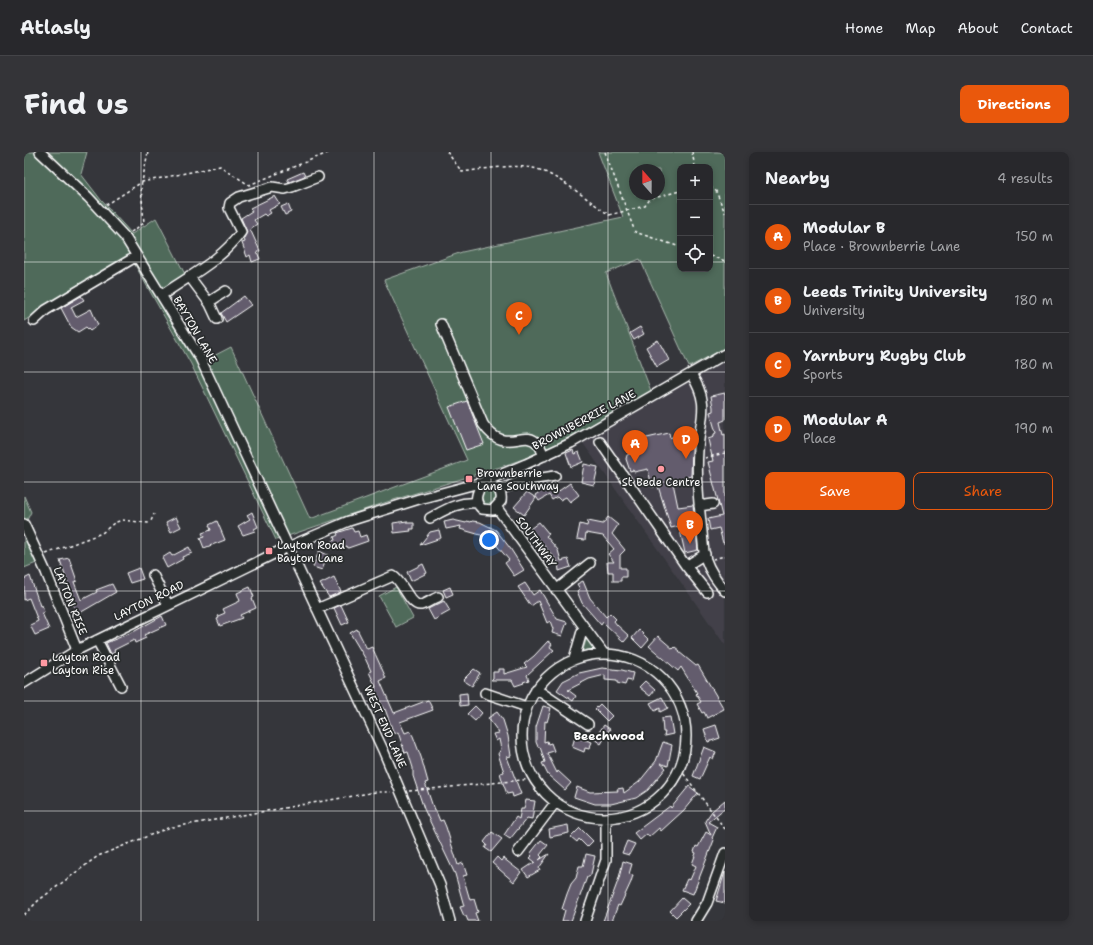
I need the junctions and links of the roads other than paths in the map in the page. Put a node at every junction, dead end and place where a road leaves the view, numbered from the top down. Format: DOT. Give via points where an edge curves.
graph roads {
  1 [pos="40,152"];
  2 [pos="318,178"];
  3 [pos="138,256"];
  4 [pos="189,276"];
  5 [pos="226,291"];
  6 [pos="162,295"];
  7 [pos="209,302"];
  8 [pos="217,319"];
  9 [pos="34,320"];
  10 [pos="441,324"];
  11 [pos="725,354"];
  12 [pos="691,374"];
  13 [pos="600,442"];
  14 [pos="544,456"];
  15 [pos="555,476"];
  16 [pos="483,482"];
  17 [pos="499,490"];
  18 [pos="477,503"];
  19 [pos="713,504"];
  20 [pos="699,506"];
  21 [pos="497,508"];
  22 [pos="430,518"];
  23 [pos="24,524"];
  24 [pos="288,547"];
  25 [pos="705,557"];
  26 [pos="590,563"];
  27 [pos="686,566"];
  28 [pos="153,575"];
  29 [pos="556,590"];
  30 [pos="725,591"];
  31 [pos="707,592"];
  32 [pos="438,597"];
  33 [pos="168,605"];
  34 [pos="317,608"];
  35 [pos="583,628"];
  36 [pos="97,640"];
  37 [pos="77,650"];
  38 [pos="604,654"];
  39 [pos="574,659"];
  40 [pos="24,683"];
  41 [pos="121,686"];
  42 [pos="536,689"];
  43 [pos="485,693"];
  44 [pos="527,708"];
  45 [pos="588,724"];
  46 [pos="555,803"];
  47 [pos="606,819"];
  48 [pos="518,852"];
  49 [pos="725,853"];
  50 [pos="450,921"];
  51 [pos="585,921"];
  52 [pos="696,921"];
  1 -- 3 [label="street, BAYTON LANE" via="100,210 125,237"];
  2 -- 4 [label="street" via="285,189 272,186 238,197 230,203 229,208 241,232 225,252"];
  3 -- 6 [label="street, BAYTON LANE"];
  3 -- 9 [label="street" via="46,310"];
  4 -- 6 [label="street"];
  4 -- 7 [label="street"];
  5 -- 7 [label="street"];
  6 -- 24 [label="street, BAYTON LANE" via="200,358"];
  7 -- 8 [label="street"];
  10 -- 14 [label="street" via="489,433 497,439 506,441 522,438 533,441 538,444"];
  11 -- 12 [label="street, BROWNBERRIE LANE"];
  12 -- 14 [label="street, BROWNBERRIE LANE"];
  12 -- 20 [label="street" via="703,397 704,413 698,460"];
  13 -- 27 [label="street"];
  14 -- 16 [label="street, BROWNBERRIE LANE"];
  15 -- 17 [label="street" via="522,481"];
  16 -- 17 [label="street"];
  16 -- 18 [label="street" via="476,496"];
  16 -- 24 [label="street, BROWNBERRIE LANE" via="349,521"];
  17 -- 21 [label="street" via="502,498"];
  18 -- 21 [label="street" via="486,510"];
  18 -- 22 [label="street" via="466,502 450,507"];
  19 -- 20 [label="street"];
  20 -- 25 [label="street"];
  21 -- 29 [label="street, SOUTHWAY"];
  23 -- 37 [label="street, LAYTON RISE"];
  24 -- 33 [label="street, LAYTON ROAD"];
  24 -- 34 [label="street, WEST END LANE"];
  25 -- 27 [label="street"];
  25 -- 30 [label="street" via="715,579"];
  26 -- 29 [label="street"];
  27 -- 31 [label="street"];
  28 -- 33 [label="street"];
  29 -- 35 [label="street, SOUTHWAY"];
  32 -- 34 [label="street" via="418,605 413,602 399,580 389,577"];
  33 -- 36 [label="street, LAYTON ROAD"];
  34 -- 50 [label="street, WEST END LANE" via="440,885"];
  35 -- 38 [label="street, SOUTHWAY"];
  35 -- 39 [label="street"];
  36 -- 37 [label="street, LAYTON ROAD"];
  36 -- 41 [label="street"];
  37 -- 40 [label="street, LAYTON ROAD"];
  38 -- 39 [label="street"];
  38 -- 47 [label="street" via="625,656 645,664 662,677 676,694 684,714 687,735 685,756 680,769 664,794 647,807 628,816"];
  39 -- 42 [label="street" via="559,667"];
  42 -- 44 [label="street"];
  42 -- 45 [label="street"];
  43 -- 44 [label="street"];
  44 -- 46 [label="street" via="522,726 526,764 533,779"];
  46 -- 47 [label="street" via="579,815"];
  46 -- 48 [label="street"];
  47 -- 51 [label="street" via="606,860"];
  49 -- 52 [label="street" via="707,903"];
}
